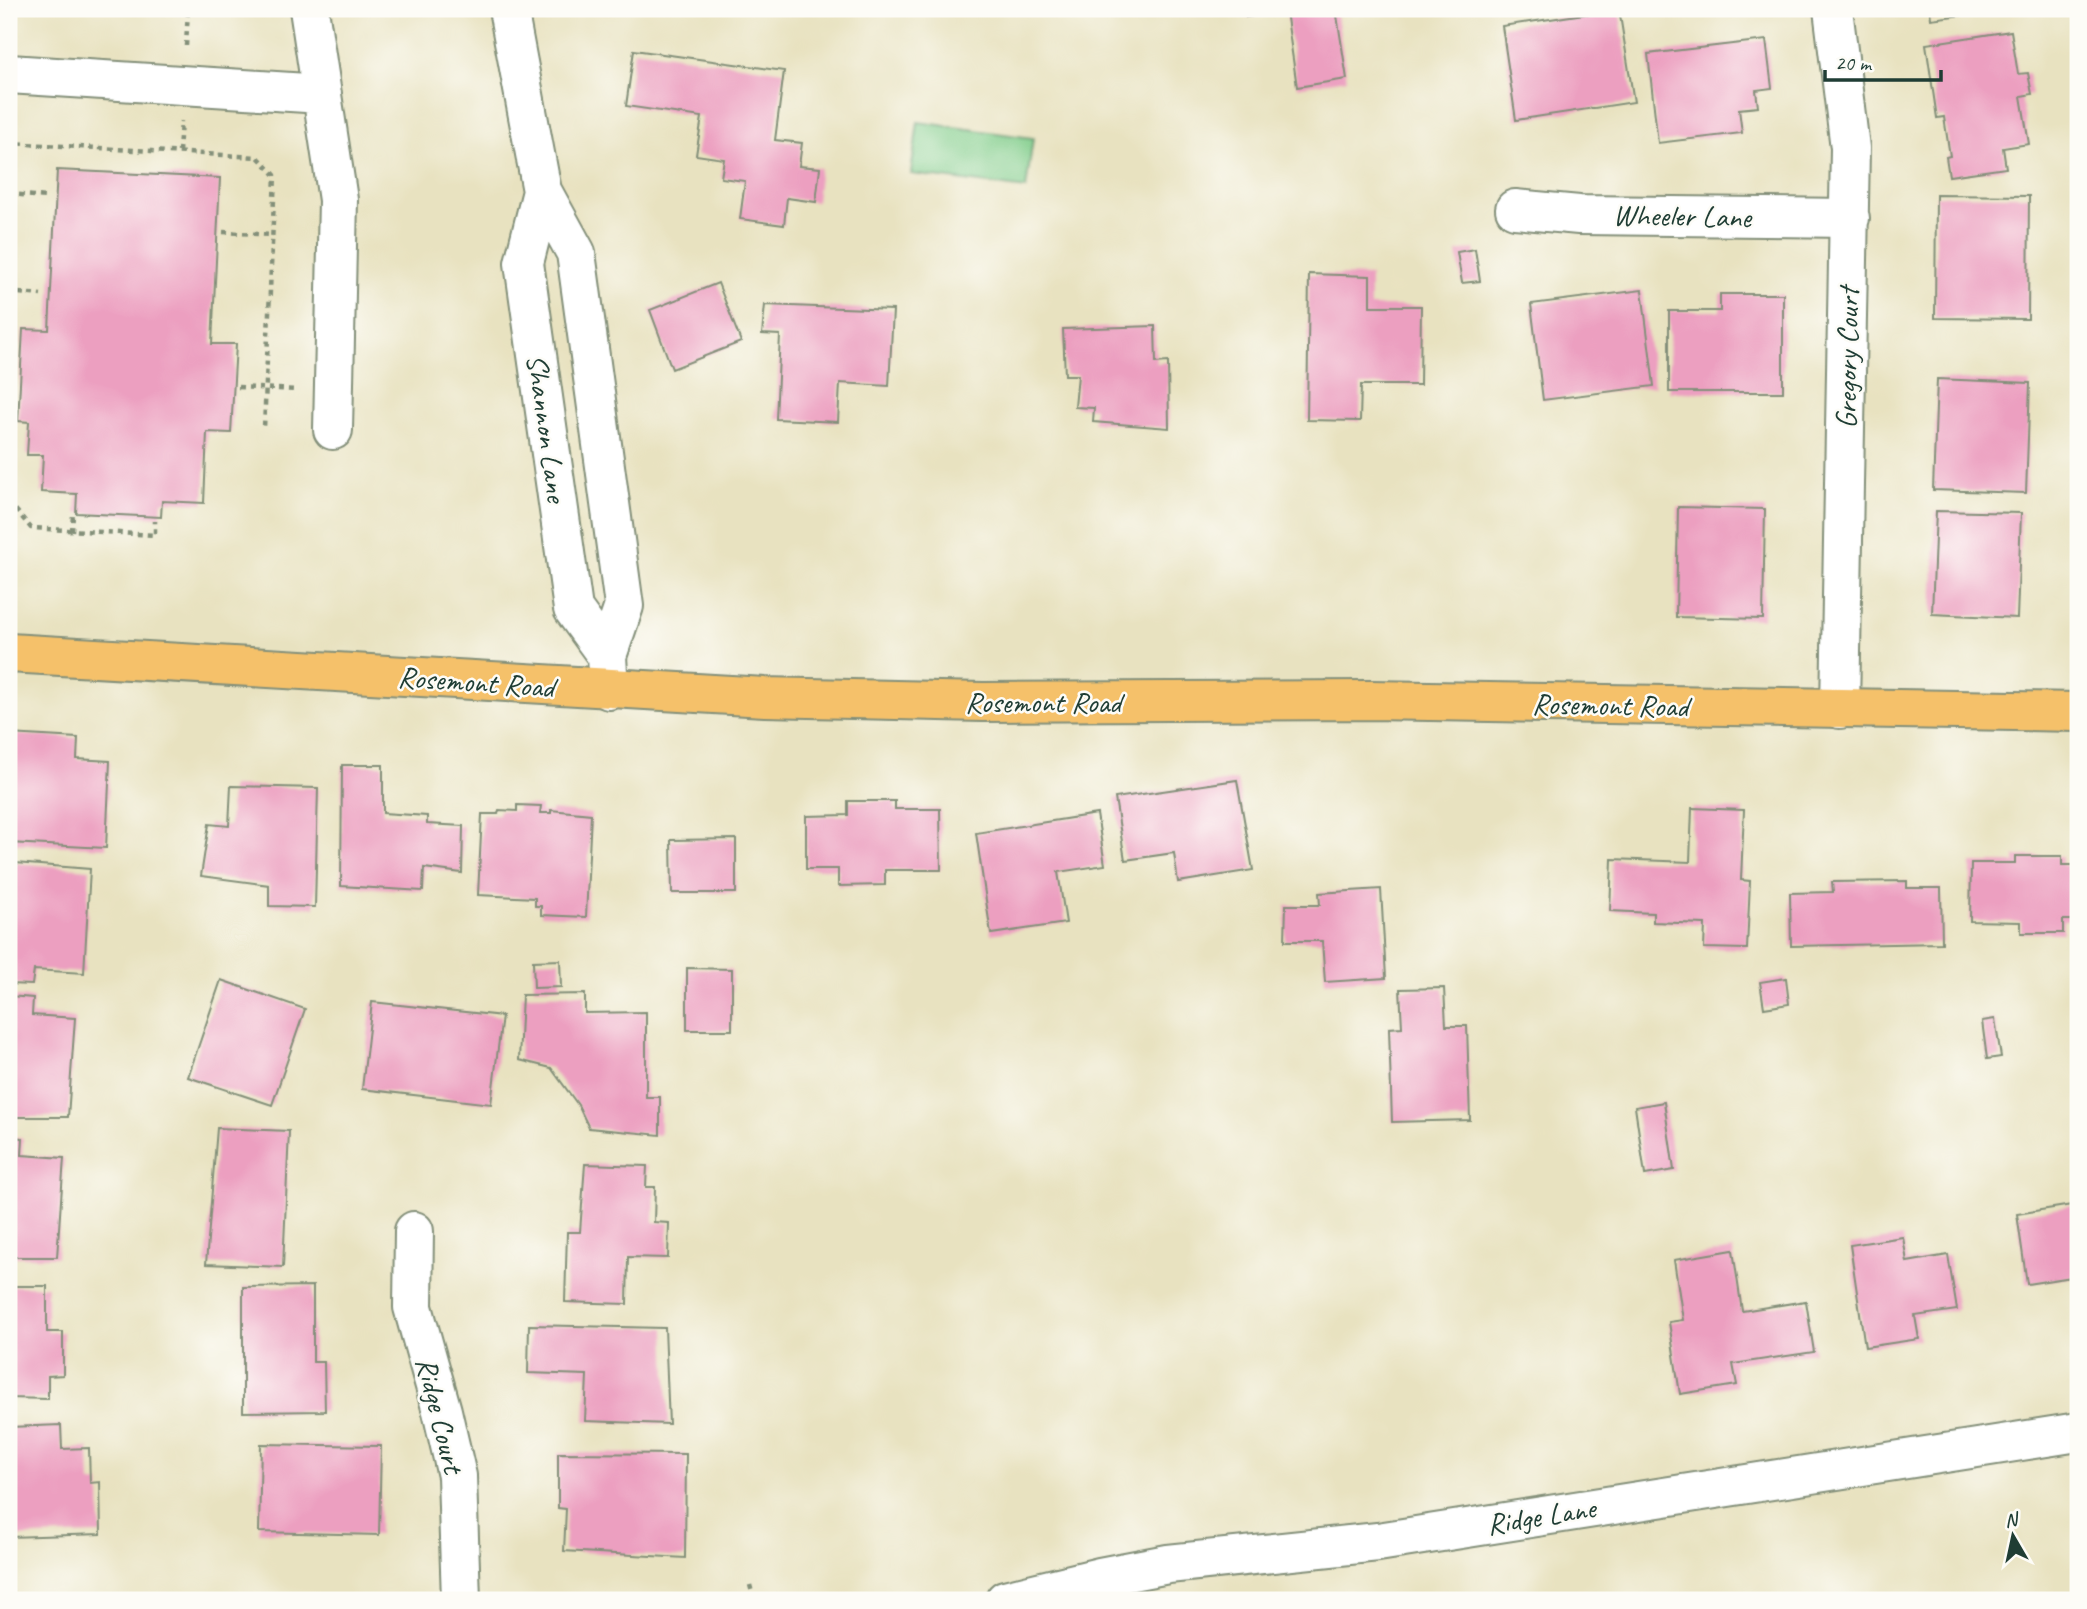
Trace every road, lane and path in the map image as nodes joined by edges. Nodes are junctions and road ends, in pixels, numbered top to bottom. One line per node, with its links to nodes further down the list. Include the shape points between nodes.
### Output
1 (309, 9): 5 (street)
2 (508, 9): 9 (street, Shannon Lane)
3 (1833, 9): 13 (street, Gregory Court, via 1850,148)
4 (9, 74): 5 (street)
5 (322, 94): 22 (street, via 338,200)
6 (181, 116): 8 (path)
7 (9, 143): 8 (path)
8 (178, 152): 15 (path, via 258,157 275,175)
9 (542, 191): 28 (street, Shannon Lane, via 576,253 624,606); 28 (street, Shannon Lane, via 524,263 573,609)
10 (9, 194): 11 (path)
11 (47, 197)
12 (1515, 209): 13 (street, Wheeler Lane, via 1579,215)
13 (1850, 218): 29 (street, Gregory Court)
14 (223, 232): 15 (path)
15 (273, 235): 19 (path)
16 (9, 292): 17 (path)
17 (41, 295)
18 (238, 387): 19 (path)
19 (266, 389): 20 (path); 21 (path)
20 (301, 391)
21 (264, 428)
22 (333, 430)
23 (9, 502): 26 (path, via 31,528)
24 (74, 514): 26 (path)
25 (156, 521): 26 (path, via 155,535)
26 (72, 531)
27 (9, 653): 28 (main road, Rosemont Road)
28 (608, 673): 29 (main road, Rosemont Road, via 765,697 948,702 1370,700)
29 (1840, 709): 30 (main road, Rosemont Road)
30 (2078, 712)
31 (414, 1231): 34 (street, Ridge Court, via 413,1307 457,1476)
32 (2078, 1432): 36 (street, Ridge Lane, via 1378,1542 1168,1564)
33 (750, 1585): 35 (path)
34 (461, 1600)
35 (754, 1600)
36 (1005, 1600)

